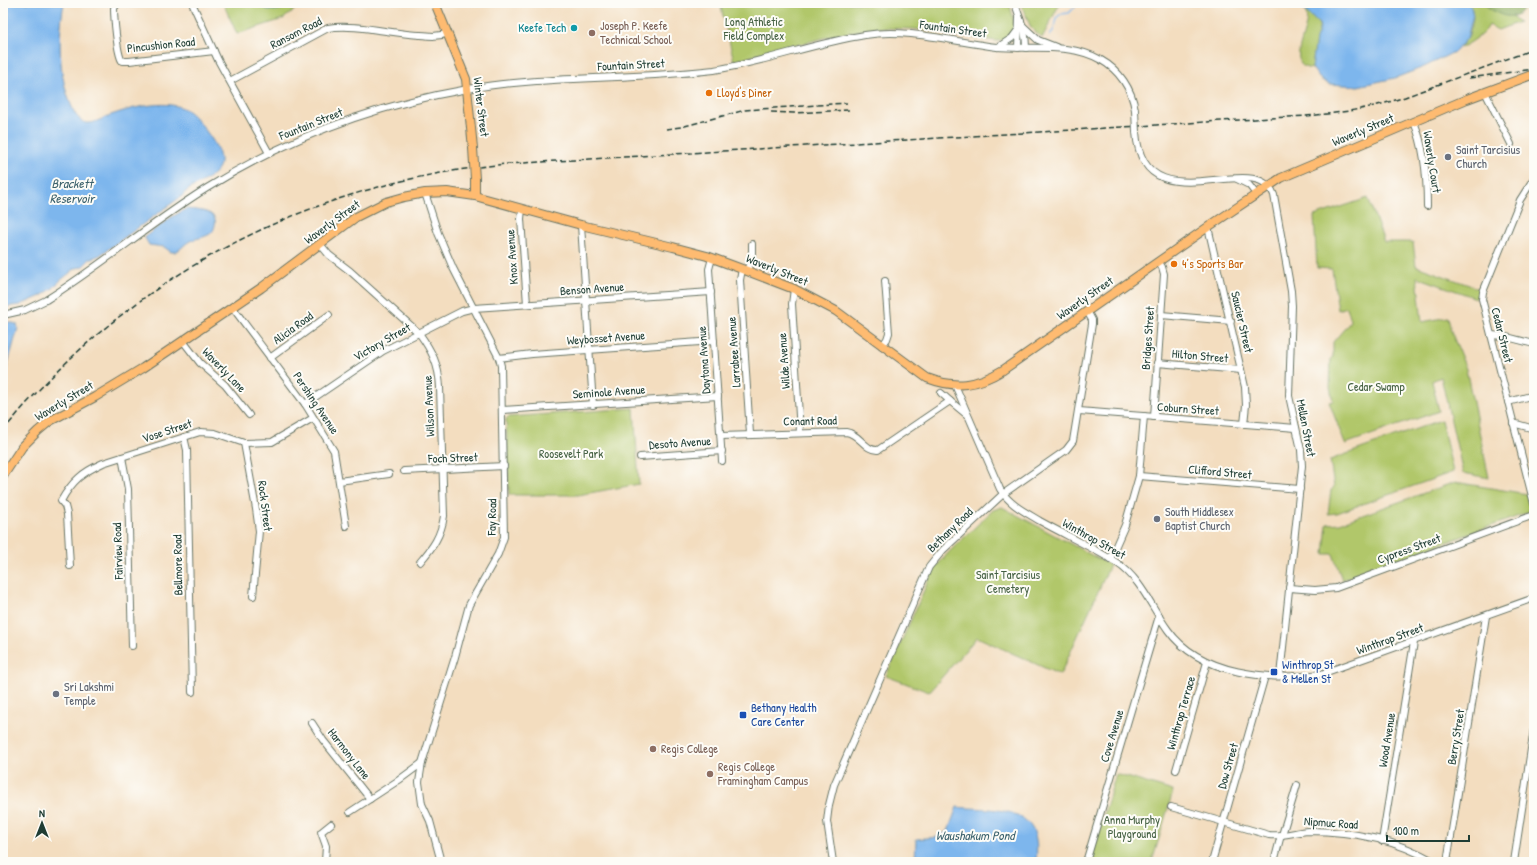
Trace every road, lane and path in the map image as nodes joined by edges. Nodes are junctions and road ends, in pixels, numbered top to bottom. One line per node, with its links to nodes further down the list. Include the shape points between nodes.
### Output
1 (118, 3): 11 (street, Pincushion Road, via 114,8 114,15 119,55 122,60)
2 (192, 3): 11 (street, Pincushion Road)
3 (436, 3): 6 (main road, Winter Street)
4 (1015, 3): 5 (street)
5 (1021, 26): 7 (street, via 1012,38); 8 (street); 9 (street); 10 (street, via 1038,40)
6 (448, 33): 13 (street, Ransom Road, via 434,36 352,27 328,28); 14 (main road, Winter Street)
7 (998, 47): 8 (street, Fountain Street); 14 (street, Fountain Street, via 908,34 874,34 714,70 528,82)
8 (1018, 48): 9 (street, Fountain Street)
9 (1026, 48): 10 (street, Fountain Street)
10 (1067, 50): 20 (street, Fountain Street, bridge, via 1101,60 1121,78 1128,88 1135,110 1137,145 1142,159 1149,167 1165,178 1189,182)
11 (214, 51): 13 (street, Pincushion Road)
12 (1534, 74): 15 (main road, Waverly Street)
13 (230, 81): 18 (street, Pincushion Road)
14 (468, 89): 18 (street, Fountain Street, via 359,116); 24 (main road, Winter Street, bridge)
15 (1485, 92): 16 (main road, Waverly Street); 17 (street)
16 (1414, 122): 21 (main road, Waverly Street, via 1286,176); 25 (street, Waverly Court, via 1423,156)
17 (1511, 144)
18 (269, 153): 42 (street, Fountain Street, via 183,203 46,300 25,310)
19 (1534, 178): 47 (street, Cedar Street, via 1520,200 1483,294)
20 (1233, 179): 21 (street, Fountain Street, via 1256,179); 23 (street, via 1245,182)
21 (1269, 186): 23 (main road, Waverly Street); 74 (street, Mellen Street, via 1275,200 1292,291 1289,396)
22 (425, 193): 24 (main road, Waverly Street, via 447,192); 29 (main road, Waverly Street, via 376,206 356,217); 40 (street, Fay Road, via 438,233)
23 (1256, 194): 28 (main road, Waverly Street)
24 (475, 196): 26 (main road, Waverly Street)
25 (1427, 206)
26 (522, 209): 27 (main road, Waverly Street); 38 (street, Knox Avenue)
27 (581, 225): 31 (main road, Waverly Street, via 673,246); 37 (street)
28 (1208, 227): 32 (main road, Waverly Street); 45 (street, Saucier Street)
29 (320, 244): 39 (main road, Waverly Street); 46 (street, Wilson Avenue, via 328,255 350,271)
30 (752, 244): 33 (street, Larrabee Avenue, via 752,256)
31 (712, 258): 33 (main road, Waverly Street); 36 (street, Daytona Avenue, via 709,269)
32 (1158, 262): 41 (main road, Waverly Street); 44 (street, Bridges Street, via 1164,274)
33 (745, 270): 35 (main road, Waverly Street); 77 (street, Larrabee Avenue, via 740,280)
34 (885, 281): 51 (street, via 889,333)
35 (794, 289): 51 (main road, Waverly Street, via 836,311); 76 (street, Wilde Avenue, via 792,304)
36 (711, 292): 37 (street, Benson Avenue); 49 (street, Daytona Avenue)
37 (586, 300): 38 (street, Benson Avenue); 52 (street)
38 (527, 304): 40 (street, Benson Avenue)
39 (233, 308): 48 (main road, Waverly Street); 53 (street, Pershing Avenue)
40 (474, 308): 46 (street, Victory Street, via 462,311); 54 (street, Fay Road)
41 (1087, 311): 57 (main road, Waverly Street, via 991,377 971,384); 66 (street, Bethany Road, via 1092,324)
42 (3, 315)
43 (328, 315): 53 (street, Alicia Road)
44 (1161, 315): 45 (street); 55 (street, Bridges Street)
45 (1230, 321): 56 (street, Saucier Street)
46 (419, 333): 63 (street, Victory Street, via 374,357); 86 (street, Wilson Avenue, via 428,345 438,368)
47 (1491, 334): 50 (street); 62 (street, Cedar Street)
48 (183, 341): 67 (street, Waverly Lane, via 200,363 238,399); 89 (main road, Waverly Street, via 119,383 45,425 22,447)
49 (714, 341): 52 (street, Weybosset Avenue); 60 (street, Daytona Avenue)
50 (1534, 344)
51 (882, 346): 57 (main road, Waverly Street, via 926,378)
52 (590, 350): 54 (street, Weybosset Avenue); 64 (street)
53 (270, 358): 63 (street, Pershing Avenue)
54 (499, 358): 65 (street, Fay Road)
55 (1157, 363): 56 (street, Hilton Street); 70 (street, Bridges Street)
56 (1241, 370): 73 (street, Saucier Street, via 1246,396)
57 (955, 385): 68 (street, Winthrop Street)
58 (941, 393): 61 (street)
59 (1534, 395): 62 (street)
60 (718, 396): 64 (street, Seminole Avenue); 78 (street, Daytona Avenue)
61 (950, 401): 68 (street); 76 (street, Conant Road, via 878,450 870,449 851,433)
62 (1508, 402): 72 (street, Cedar Street)
63 (305, 404): 71 (street, Pershing Avenue)
64 (594, 405): 65 (street, Seminole Avenue)
65 (502, 410): 85 (street, Fay Road)
66 (1079, 411): 69 (street, Coburn Street); 93 (street, Bethany Road, via 1071,446)
67 (249, 415)
68 (968, 416): 93 (street, Winthrop Street)
69 (1144, 416): 70 (street, Coburn Street); 90 (street)
70 (1154, 417): 73 (street, Coburn Street)
71 (313, 418): 80 (street, Vose Street, via 272,442); 91 (street, Pershing Avenue, via 334,451)
72 (1513, 423): 75 (street); 94 (street, Cedar Street)
73 (1244, 424): 74 (street, Coburn Street)
74 (1296, 428): 92 (street, Mellen Street, via 1302,458)
75 (1534, 429)
76 (800, 432): 77 (street, Conant Road)
77 (750, 434): 78 (street, Conant Road)
78 (721, 436): 81 (street, Daytona Avenue)
79 (184, 437): 80 (street, Vose Street, via 205,432); 83 (street, Vose Street); 110 (street, Bellmore Road, via 187,450)
80 (244, 443): 101 (street, Rock Street, via 259,532)
81 (722, 451): 82 (street, Desoto Avenue); 84 (street, Daytona Avenue)
82 (640, 456)
83 (122, 457): 99 (street, Vose Street, via 88,470 69,486 60,501 65,506 67,514); 106 (street, Fairview Road, via 128,489)
84 (722, 460)
85 (504, 466): 86 (street, Foch Street); 113 (street, Fay Road, via 504,536 498,554 469,605)
86 (443, 469): 87 (street, Foch Street); 98 (street, Wilson Avenue, via 442,527 436,542)
87 (404, 471)
88 (389, 474): 91 (street)
89 (3, 476)
90 (1139, 476): 92 (street, Clifford Street); 97 (street, via 1125,525)
91 (339, 481): 96 (street, Pershing Avenue)
92 (1300, 489): 100 (street, Mellen Street)
93 (1003, 494): 97 (street, Winthrop Street, via 1014,505); 125 (street, Bethany Road, via 943,550 925,574 834,785 827,821)
94 (1534, 504)
95 (1534, 515): 100 (street, Cypress Street, via 1336,588)
96 (346, 526)
97 (1110, 559): 103 (street, Winthrop Street, via 1134,577)
98 (420, 562)
99 (70, 566)
100 (1289, 588): 109 (street, Mellen Street)
101 (253, 596)
102 (1534, 598): 104 (street, Winthrop Street)
103 (1159, 616): 107 (street, Winthrop Street, via 1177,641 1189,652); 126 (street, Cove Avenue)
104 (1486, 616): 105 (street, Winthrop Street); 130 (street, Berry Street)
105 (1414, 642): 109 (street, Winthrop Street, via 1330,672 1307,676); 122 (street, Wood Avenue)
106 (132, 646)
107 (1207, 662): 108 (street, Winthrop Street); 114 (street, Winthrop Terrace)
108 (1265, 676): 109 (street, Winthrop Street); 119 (street, Dow Street)
109 (1280, 676)
110 (192, 692)
111 (312, 723): 116 (street, Harmony Lane)
112 (1534, 729): 131 (street)
113 (422, 762): 116 (street); 124 (street, Fay Road, via 418,782 420,797)
114 (1176, 770)
115 (1297, 785): 121 (street)
116 (370, 799): 118 (street)
117 (1171, 807): 119 (street, Nipmuc Road)
118 (350, 812)
119 (1223, 823): 121 (street, Nipmuc Road, via 1269,836); 127 (street, Dow Street)
120 (331, 824): 123 (street, via 321,832 326,846)
121 (1282, 835): 122 (street, Nipmuc Road, via 1303,831 1335,832); 128 (street)
122 (1382, 841): 129 (street, Nipmuc Road)
123 (325, 862)
124 (442, 862)
125 (833, 862)
126 (1086, 862)
127 (1212, 862)
128 (1274, 862)
129 (1435, 862)
130 (1447, 862)
131 (1514, 862)

